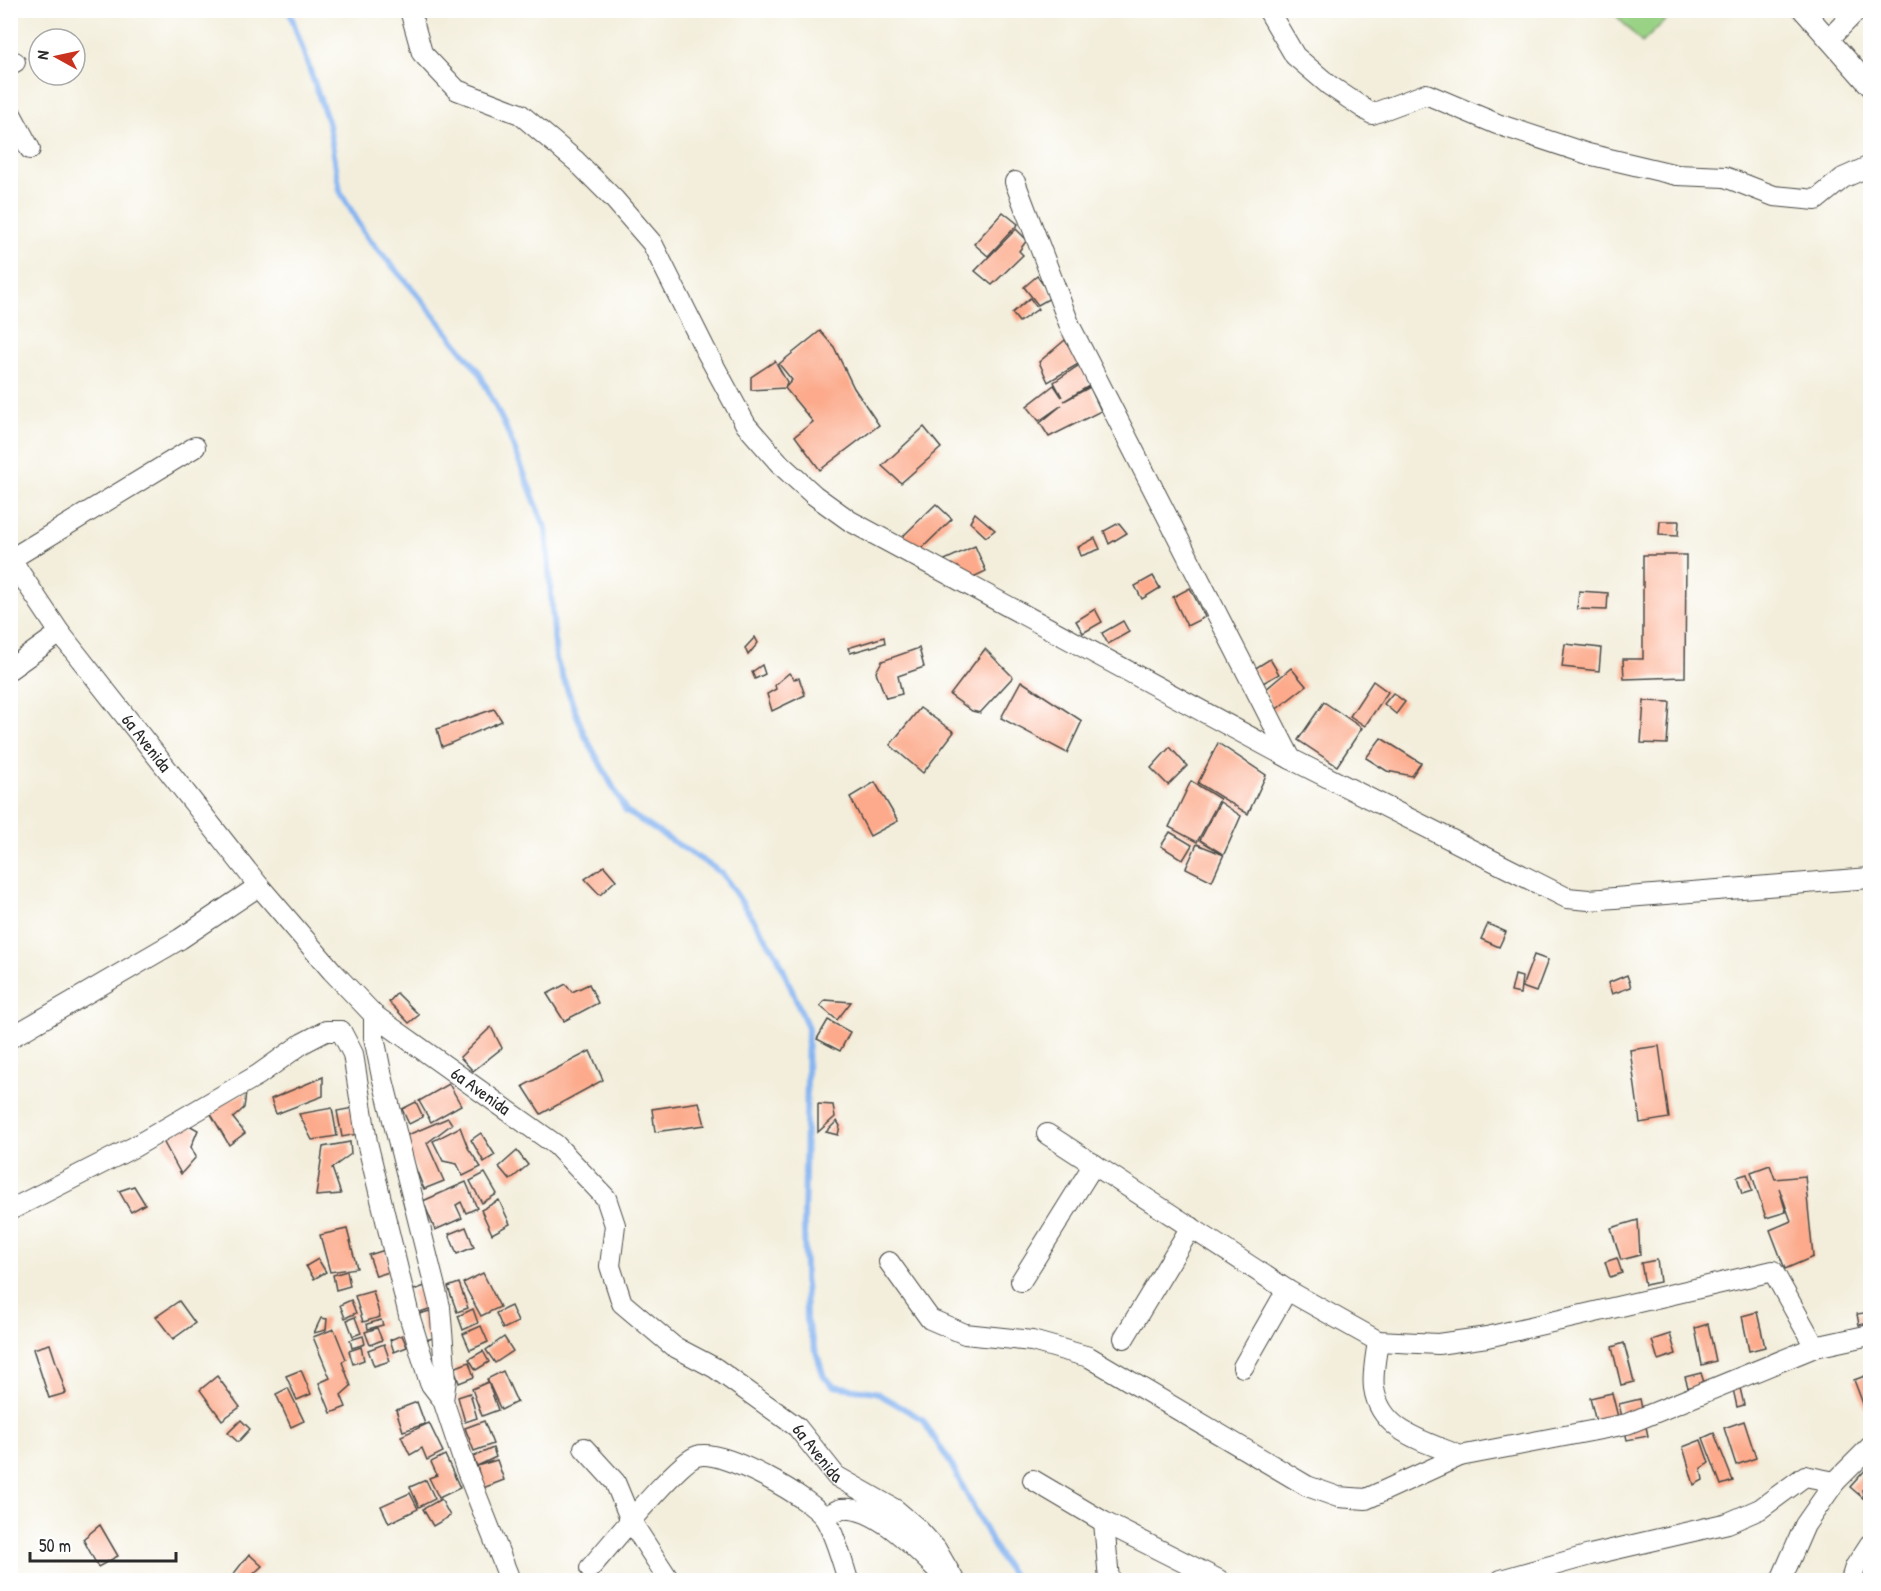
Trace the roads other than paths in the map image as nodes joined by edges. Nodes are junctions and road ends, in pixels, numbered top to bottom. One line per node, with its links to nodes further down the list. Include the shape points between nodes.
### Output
1 (410, 10): 15 (street, via 422,53 457,90 520,114 576,161 652,243 747,425 781,465 814,495 850,521)
2 (1268, 10): 9 (street, via 1296,56 1329,85 1372,114 1426,94 1497,124 1588,154 1677,175 1725,177 1774,196 1816,200 1843,178)
3 (1803, 10): 5 (street)
4 (1857, 10): 5 (street)
5 (1829, 39): 6 (street)
6 (1870, 87)
7 (10, 112): 8 (street)
8 (30, 149)
9 (1870, 166)
10 (1015, 182): 15 (street, via 1070,326)
11 (195, 447): 12 (street)
12 (11, 559): 13 (street, 6a Avenida)
13 (60, 633): 14 (street); 17 (street, 6a Avenida)
14 (10, 669)
15 (1291, 759): 16 (street, via 1567,898 1589,900)
16 (1870, 878)
17 (259, 886): 18 (street, 6a Avenida); 20 (street, via 180,939)
18 (374, 1015): 19 (street); 49 (street, 6a Avenida, via 556,1145 606,1198 615,1225 610,1266 622,1303 673,1346 715,1368 797,1426 837,1476 896,1510 917,1528 936,1549)
19 (374, 1037): 21 (street); 34 (street, via 440,1307)
20 (10, 1038)
21 (353, 1054): 24 (street, via 341,1031 326,1031 134,1147); 34 (street, via 367,1142 409,1315 430,1383)
22 (1047, 1134): 23 (street)
23 (1094, 1164): 25 (street); 27 (street)
24 (10, 1210)
25 (1191, 1227): 28 (street); 30 (street)
26 (889, 1262): 37 (street, via 930,1319 965,1335 1032,1341 1089,1357 1307,1486 1338,1497 1366,1499)
27 (1020, 1281)
28 (1287, 1290): 31 (street); 33 (street)
29 (1870, 1335): 32 (street)
30 (1124, 1338)
31 (1378, 1341): 32 (street, via 1438,1344 1487,1336 1773,1272); 37 (street, via 1373,1387 1380,1412 1393,1427)
32 (1815, 1347): 37 (street, via 1627,1424)
33 (1243, 1367)
34 (443, 1400): 45 (street)
35 (1870, 1447): 39 (street)
36 (584, 1448): 42 (street, via 615,1482)
37 (1460, 1456)
38 (1033, 1480): 41 (street)
39 (1835, 1482): 52 (street, via 1805,1476 1760,1509 1728,1523 1590,1555); 53 (street, via 1805,1525)
40 (825, 1518): 42 (street, via 772,1478 720,1458 698,1455 678,1468); 47 (street); 48 (street, via 841,1509 881,1520)
41 (1104, 1522): 50 (street); 51 (street)
42 (632, 1523): 44 (street); 46 (street)
43 (1870, 1544): 54 (street)
44 (590, 1568)
45 (510, 1581)
46 (669, 1581)
47 (848, 1581)
48 (949, 1581)
49 (954, 1581)
50 (1109, 1581)
51 (1219, 1581)
52 (1501, 1581)
53 (1781, 1581)
54 (1851, 1581)

